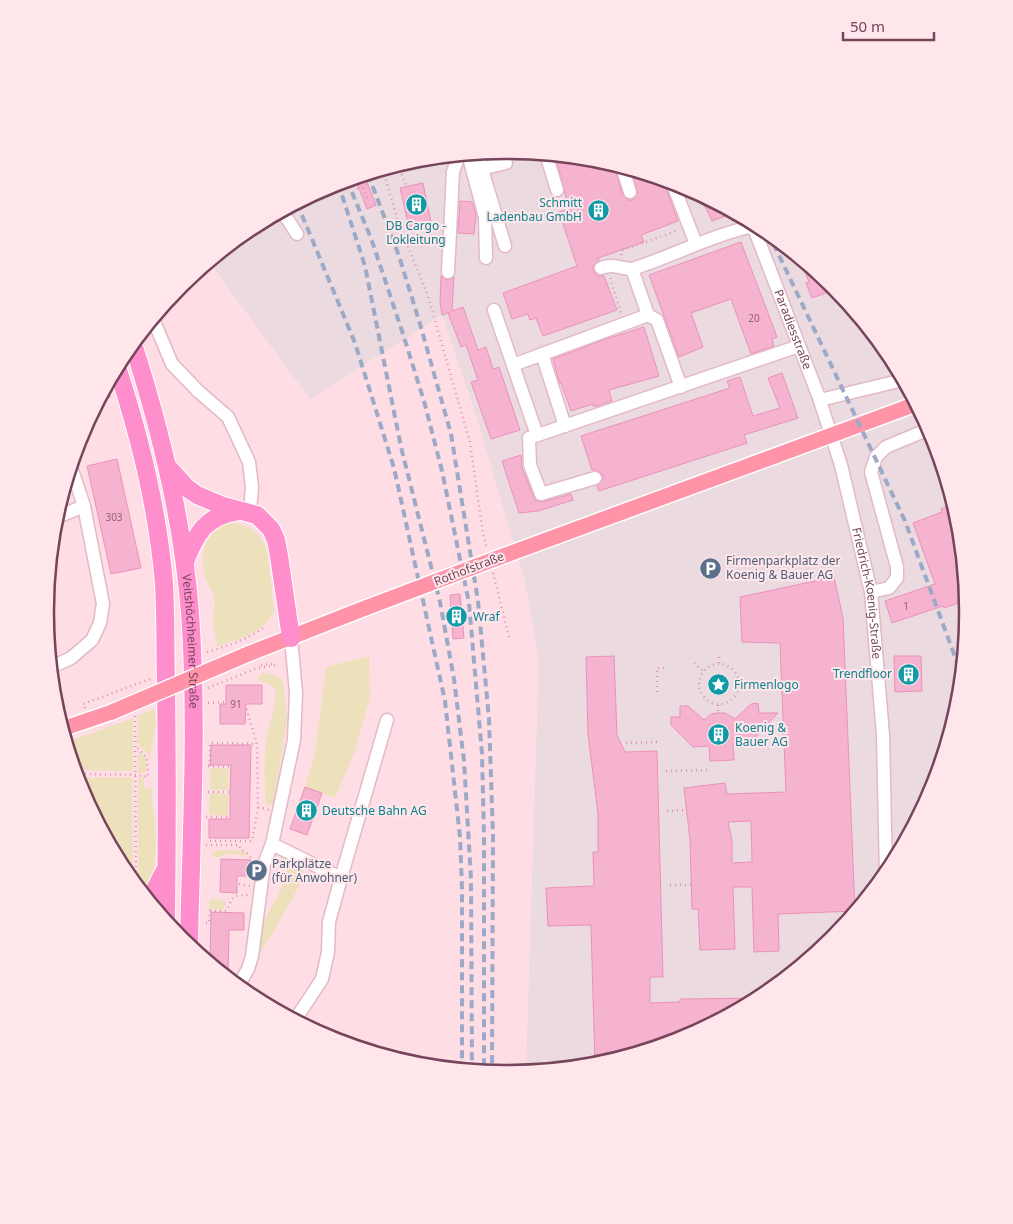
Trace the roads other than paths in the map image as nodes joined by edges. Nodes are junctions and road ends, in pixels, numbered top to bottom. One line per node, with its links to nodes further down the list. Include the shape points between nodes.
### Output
1 (478, 160): 6 (street)
2 (470, 161): 17 (street, via 485,217)
3 (548, 161): 8 (street)
4 (457, 162): 20 (street, via 453,172)
5 (506, 163): 6 (street)
6 (480, 169): 16 (street)
7 (625, 175): 9 (street)
8 (557, 190)
9 (630, 192)
10 (676, 192): 15 (street)
11 (285, 217): 13 (street)
12 (744, 227): 15 (street)
13 (297, 234)
14 (757, 236): 24 (street, Paradiesstraße)
15 (696, 244): 19 (street)
16 (505, 246)
17 (486, 258)
18 (602, 268): 19 (street, via 611,264)
19 (632, 269): 22 (street)
20 (448, 272)
21 (494, 310): 27 (street)
22 (648, 315): 26 (street); 30 (street, via 657,320)
23 (156, 325): 41 (street, via 172,364 228,416 249,462 252,487)
24 (799, 346): 30 (street); 31 (street, Paradiesstraße)
25 (135, 353): 37 (highway, Veitshöchheimer Straße, via 151,400)
26 (542, 354): 27 (street); 33 (street)
27 (513, 365): 35 (street)
28 (120, 376): 51 (highway, Veitshöchheimer Straße, via 146,474 164,585)
29 (896, 382): 31 (street)
30 (681, 387): 33 (street)
31 (820, 400): 36 (street, Paradiesstraße)
32 (910, 406): 36 (main road, Rothofstraße)
33 (565, 426): 35 (street)
34 (922, 432): 44 (street, via 886,447 876,457 870,472 898,578 889,588)
35 (537, 436): 39 (street, via 529,438 530,465 541,494)
36 (831, 436): 44 (street, Friedrich-Koenig-Straße); 45 (main road, Rothofstraße, bridge, via 491,560)
37 (167, 466): 41 (highway, via 197,495); 43 (highway, Veitshöchheimer Straße, via 180,526)
38 (74, 477): 40 (street)
39 (595, 478)
40 (84, 506): 42 (street); 46 (street, via 103,604 100,623 92,640 72,658)
41 (246, 511): 43 (highway, via 218,516 202,529); 45 (highway, via 265,522 276,540)
42 (64, 514)
43 (184, 565): 55 (highway, Veitshöchheimer Straße, via 193,686)
44 (871, 592): 50 (street, Friedrich-Koenig-Straße, via 883,735)
45 (291, 638): 48 (main road, Rothofstraße, bridge, via 248,660); 49 (street, via 296,693 294,740)
46 (57, 664)
47 (387, 720): 52 (street)
48 (68, 727)
49 (272, 844): 52 (street); 56 (street, via 264,864 252,956)
50 (886, 860)
51 (167, 868): 53 (highway); 54 (highway, Veitshöchheimer Straße)
52 (341, 878): 57 (street, via 329,922 328,952 322,979)
53 (152, 894)
54 (166, 911)
55 (188, 934)
56 (242, 979)
57 (299, 1014)

